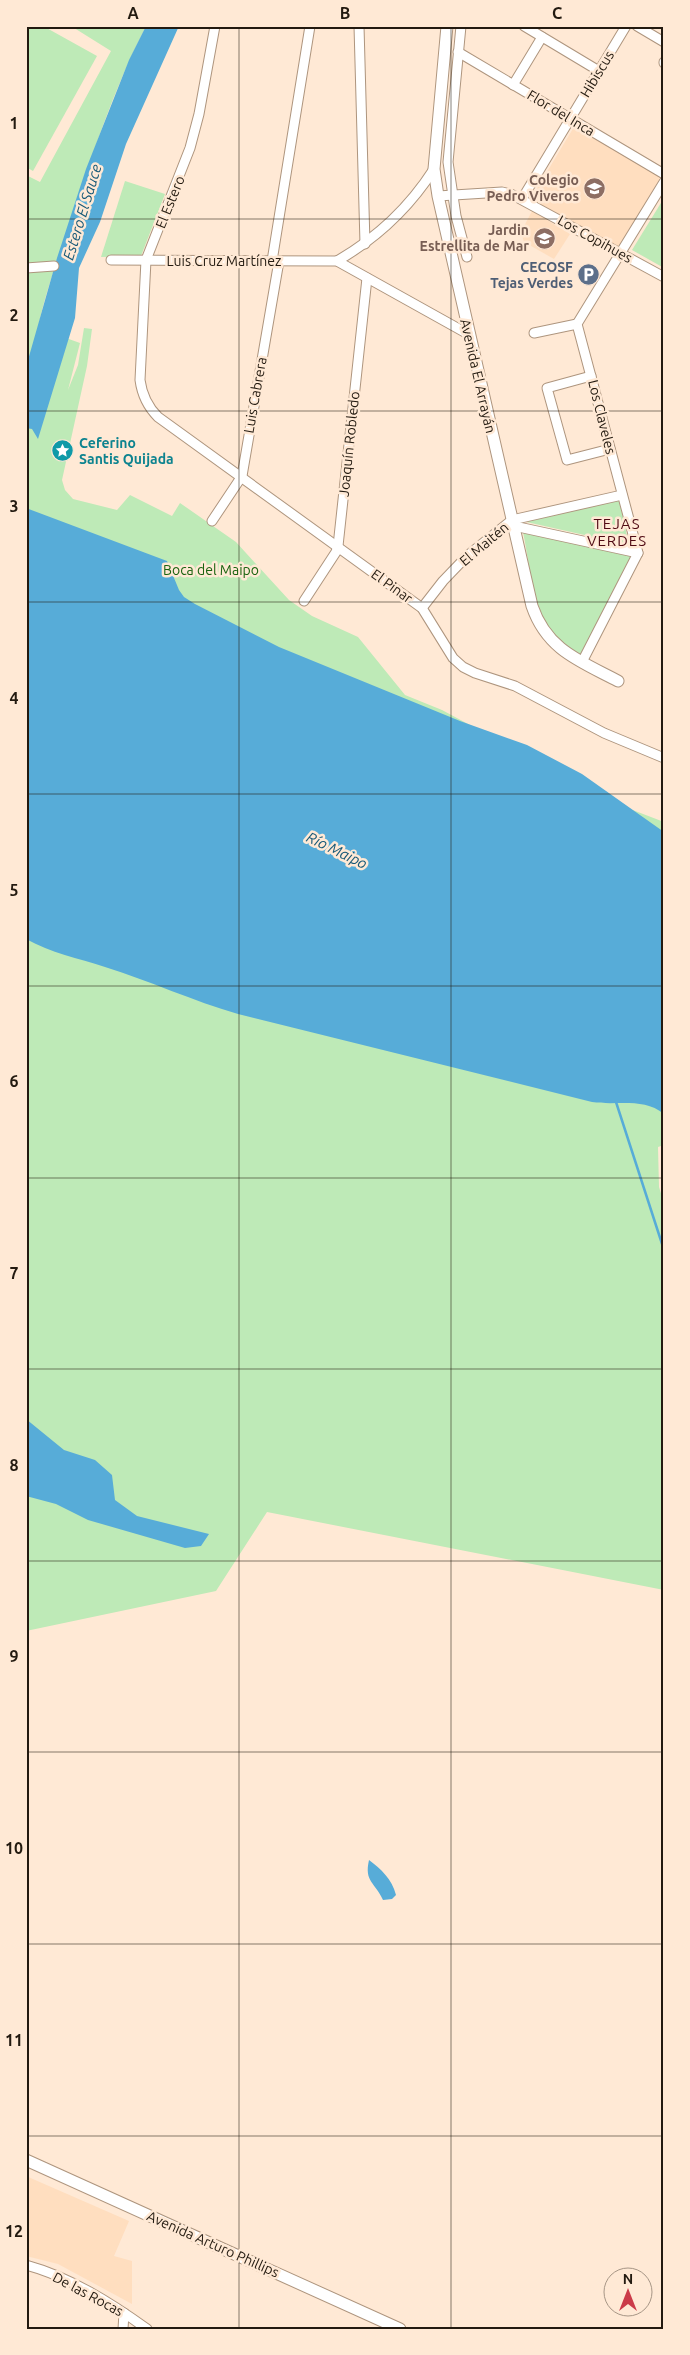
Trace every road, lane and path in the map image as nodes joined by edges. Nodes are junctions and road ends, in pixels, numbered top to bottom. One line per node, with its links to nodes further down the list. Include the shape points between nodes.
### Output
1 (215, 26): 25 (street, El Estero, via 190,148)
2 (310, 26): 26 (street, Luis Cabrera)
3 (359, 26): 21 (street)
4 (447, 26): 15 (street, Avenida El Arrayán)
5 (461, 26): 11 (street)
6 (524, 26): 9 (street)
7 (626, 26): 12 (street, Hibiscus)
8 (637, 26): 10 (street)
9 (542, 37): 12 (street); 13 (street)
10 (664, 42)
11 (458, 52): 13 (street, Flor del Inca); 18 (street, via 448,162)
12 (599, 71): 14 (street, Hibiscus)
13 (513, 84): 14 (street, Flor del Inca)
14 (570, 118): 16 (street, Flor del Inca); 20 (street, Hibiscus)
15 (434, 169): 19 (street, Avenida El Arrayán); 21 (street, via 400,213)
16 (664, 174)
17 (664, 182): 22 (street)
18 (452, 195): 19 (street, Los Copihues); 20 (street, Los Copihues, via 502,192); 23 (street)
19 (438, 196): 34 (street, Avenida El Arrayán)
20 (522, 199): 22 (street, Los Copihues)
21 (365, 244): 27 (street)
22 (620, 253): 30 (street, Los Copihues); 32 (street)
23 (467, 257)
24 (111, 260): 25 (street, Luis Cruz Martínez)
25 (146, 260): 26 (street, Luis Cruz Martínez); 36 (street, El Estero)
26 (275, 261): 27 (street, Luis Cruz Martínez); 38 (street, Luis Cabrera)
27 (337, 261): 31 (street)
28 (54, 266): 29 (street)
29 (26, 268)
30 (664, 277)
31 (367, 278): 34 (street); 42 (street, Joaquín Robledo)
32 (577, 324): 33 (street); 35 (street, Los Claveles)
33 (534, 333)
34 (468, 334): 41 (street, Avenida El Arrayán)
35 (591, 376): 37 (street, Los Claveles); 37 (street, via 547,388 567,460)
36 (140, 380): 38 (street, El Pinar, via 145,398 158,417)
37 (610, 450): 39 (street, Los Claveles)
38 (242, 476): 40 (street, Luis Cabrera); 42 (street, El Pinar)
39 (622, 495): 41 (street, El Maitén); 43 (street, Los Claveles)
40 (212, 521)
41 (513, 523): 43 (street); 45 (street, El Maitén, via 467,556); 46 (street, Avenida El Arrayán, via 532,606 540,626 561,650)
42 (338, 546): 44 (street, Joaquín Robledo); 45 (street, El Pinar)
43 (638, 552): 46 (street)
44 (304, 601)
45 (422, 608): 48 (street, El Pinar, via 453,658 463,667 515,686 604,733)
46 (582, 662): 47 (street, Avenida El Arrayán)
47 (618, 681)
48 (664, 758)
49 (26, 2160): 54 (street, Avenida Arturo Phillips)
50 (26, 2265): 51 (street, De las Rocas, via 59,2276)
51 (124, 2313): 52 (street); 53 (street, De las Rocas)
52 (123, 2329)
53 (147, 2329)
54 (400, 2329)

